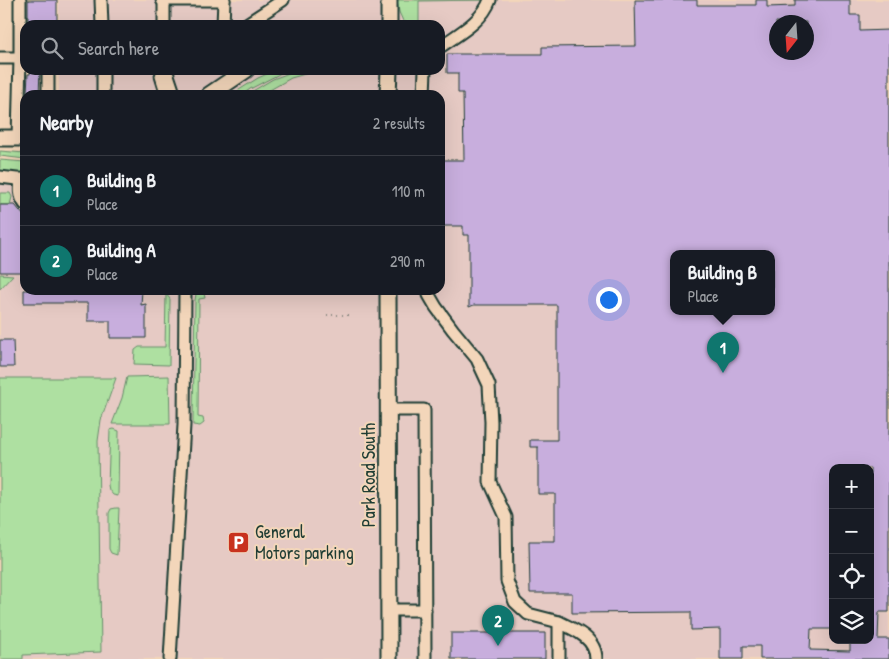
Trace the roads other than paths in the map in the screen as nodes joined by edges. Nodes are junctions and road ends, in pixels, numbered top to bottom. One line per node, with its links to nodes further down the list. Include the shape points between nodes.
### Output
1 (20, 0): 9 (lane)
2 (101, 0): 10 (lane)
3 (163, 0): 4 (lane); 11 (lane)
4 (224, 0): 12 (lane)
5 (283, 0): 8 (lane)
6 (389, 0): 14 (main road)
7 (490, 0): 15 (lane, via 473,24)
8 (267, 6): 13 (lane)
9 (21, 20)
10 (102, 20)
11 (164, 20)
12 (224, 20)
13 (251, 20)
14 (389, 20)
15 (445, 44)
16 (0, 58): 17 (lane)
17 (20, 59)
18 (23, 75): 25 (lane)
19 (48, 75): 26 (lane)
20 (103, 75): 27 (lane)
21 (162, 75): 28 (lane)
22 (239, 75): 29 (main road)
23 (388, 75): 30 (main road)
24 (425, 75): 31 (lane)
25 (23, 90)
26 (48, 90)
27 (103, 90)
28 (165, 90)
29 (216, 90)
30 (388, 90)
31 (424, 90)
32 (0, 138): 33 (main road)
33 (20, 138)
34 (0, 177): 35 (lane)
35 (20, 180)
36 (185, 295): 43 (lane, via 184,425)
37 (388, 295): 39 (main road, Park Road South)
38 (430, 295): 42 (lane, via 452,330 477,359 489,385 490,482 506,517 507,581 514,602 528,614)
39 (388, 410): 40 (main road, Park Road South); 41 (lane, via 424,410)
40 (388, 610): 41 (lane); 44 (main road, Park Road South)
41 (425, 610): 45 (lane)
42 (560, 622): 46 (lane); 47 (lane, via 579,631 589,641 596,651)
43 (170, 659)
44 (389, 659)
45 (425, 659)
46 (559, 659)
47 (596, 659)

